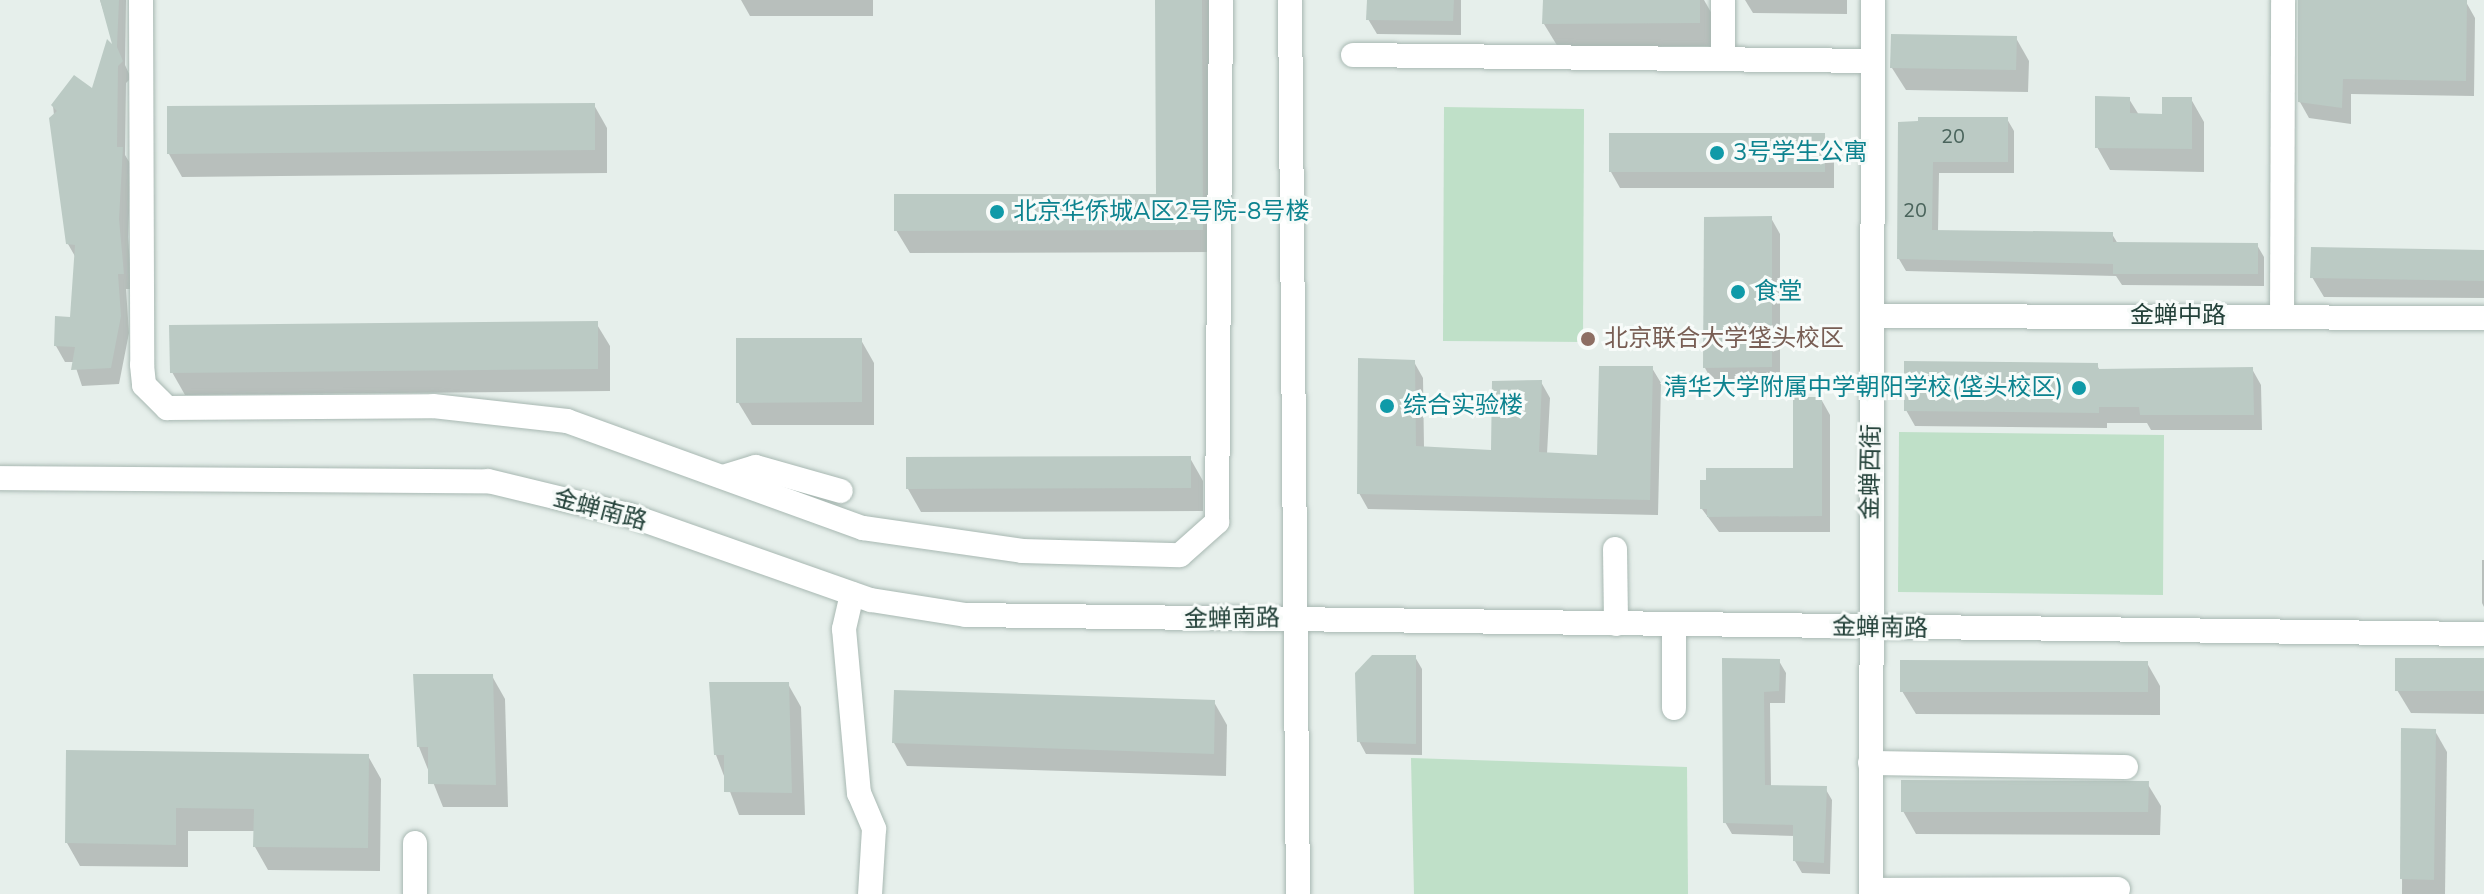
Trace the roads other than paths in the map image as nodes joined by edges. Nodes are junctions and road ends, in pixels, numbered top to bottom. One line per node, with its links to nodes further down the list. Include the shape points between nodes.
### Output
1 (141, 0): 13 (street, via 142,365 144,385 153,400 167,408 433,406 567,421)
2 (1221, 0): 13 (street, via 1217,522 1180,555 1022,551 863,528)
3 (1290, 0): 18 (street)
4 (1723, 0): 8 (street)
5 (1873, 0): 9 (street, 金蝉西街)
6 (2283, 0): 11 (street)
7 (1353, 55): 8 (street)
8 (1723, 57): 9 (street)
9 (1873, 61): 10 (street, 金蝉西街)
10 (1873, 316): 11 (street, 金蝉中路); 21 (street, 金蝉西街)
11 (2282, 316): 12 (street, 金蝉中路)
12 (2484, 318)
13 (723, 477): 15 (street, via 756,467)
14 (0, 478): 17 (street, 金蝉南路, via 488,481 629,515)
15 (841, 491)
16 (1615, 549): 19 (street)
17 (852, 594): 18 (street, 金蝉南路, via 966,615 1248,622); 30 (street, via 844,629 859,793 874,829)
18 (1296, 617): 19 (street, 金蝉南路); 31 (street)
19 (1616, 624): 20 (street, 金蝉南路)
20 (1674, 625): 21 (street, 金蝉南路); 23 (street)
21 (1870, 628): 22 (street, 金蝉南路); 24 (street, 金蝉西街)
22 (2484, 634)
23 (1674, 708)
24 (1870, 763): 25 (street); 28 (street, 金蝉西街)
25 (2126, 767)
26 (415, 843): 29 (street)
27 (2118, 889): 28 (street)
28 (1871, 892)
29 (415, 894)
30 (870, 894)
31 (1298, 894)

